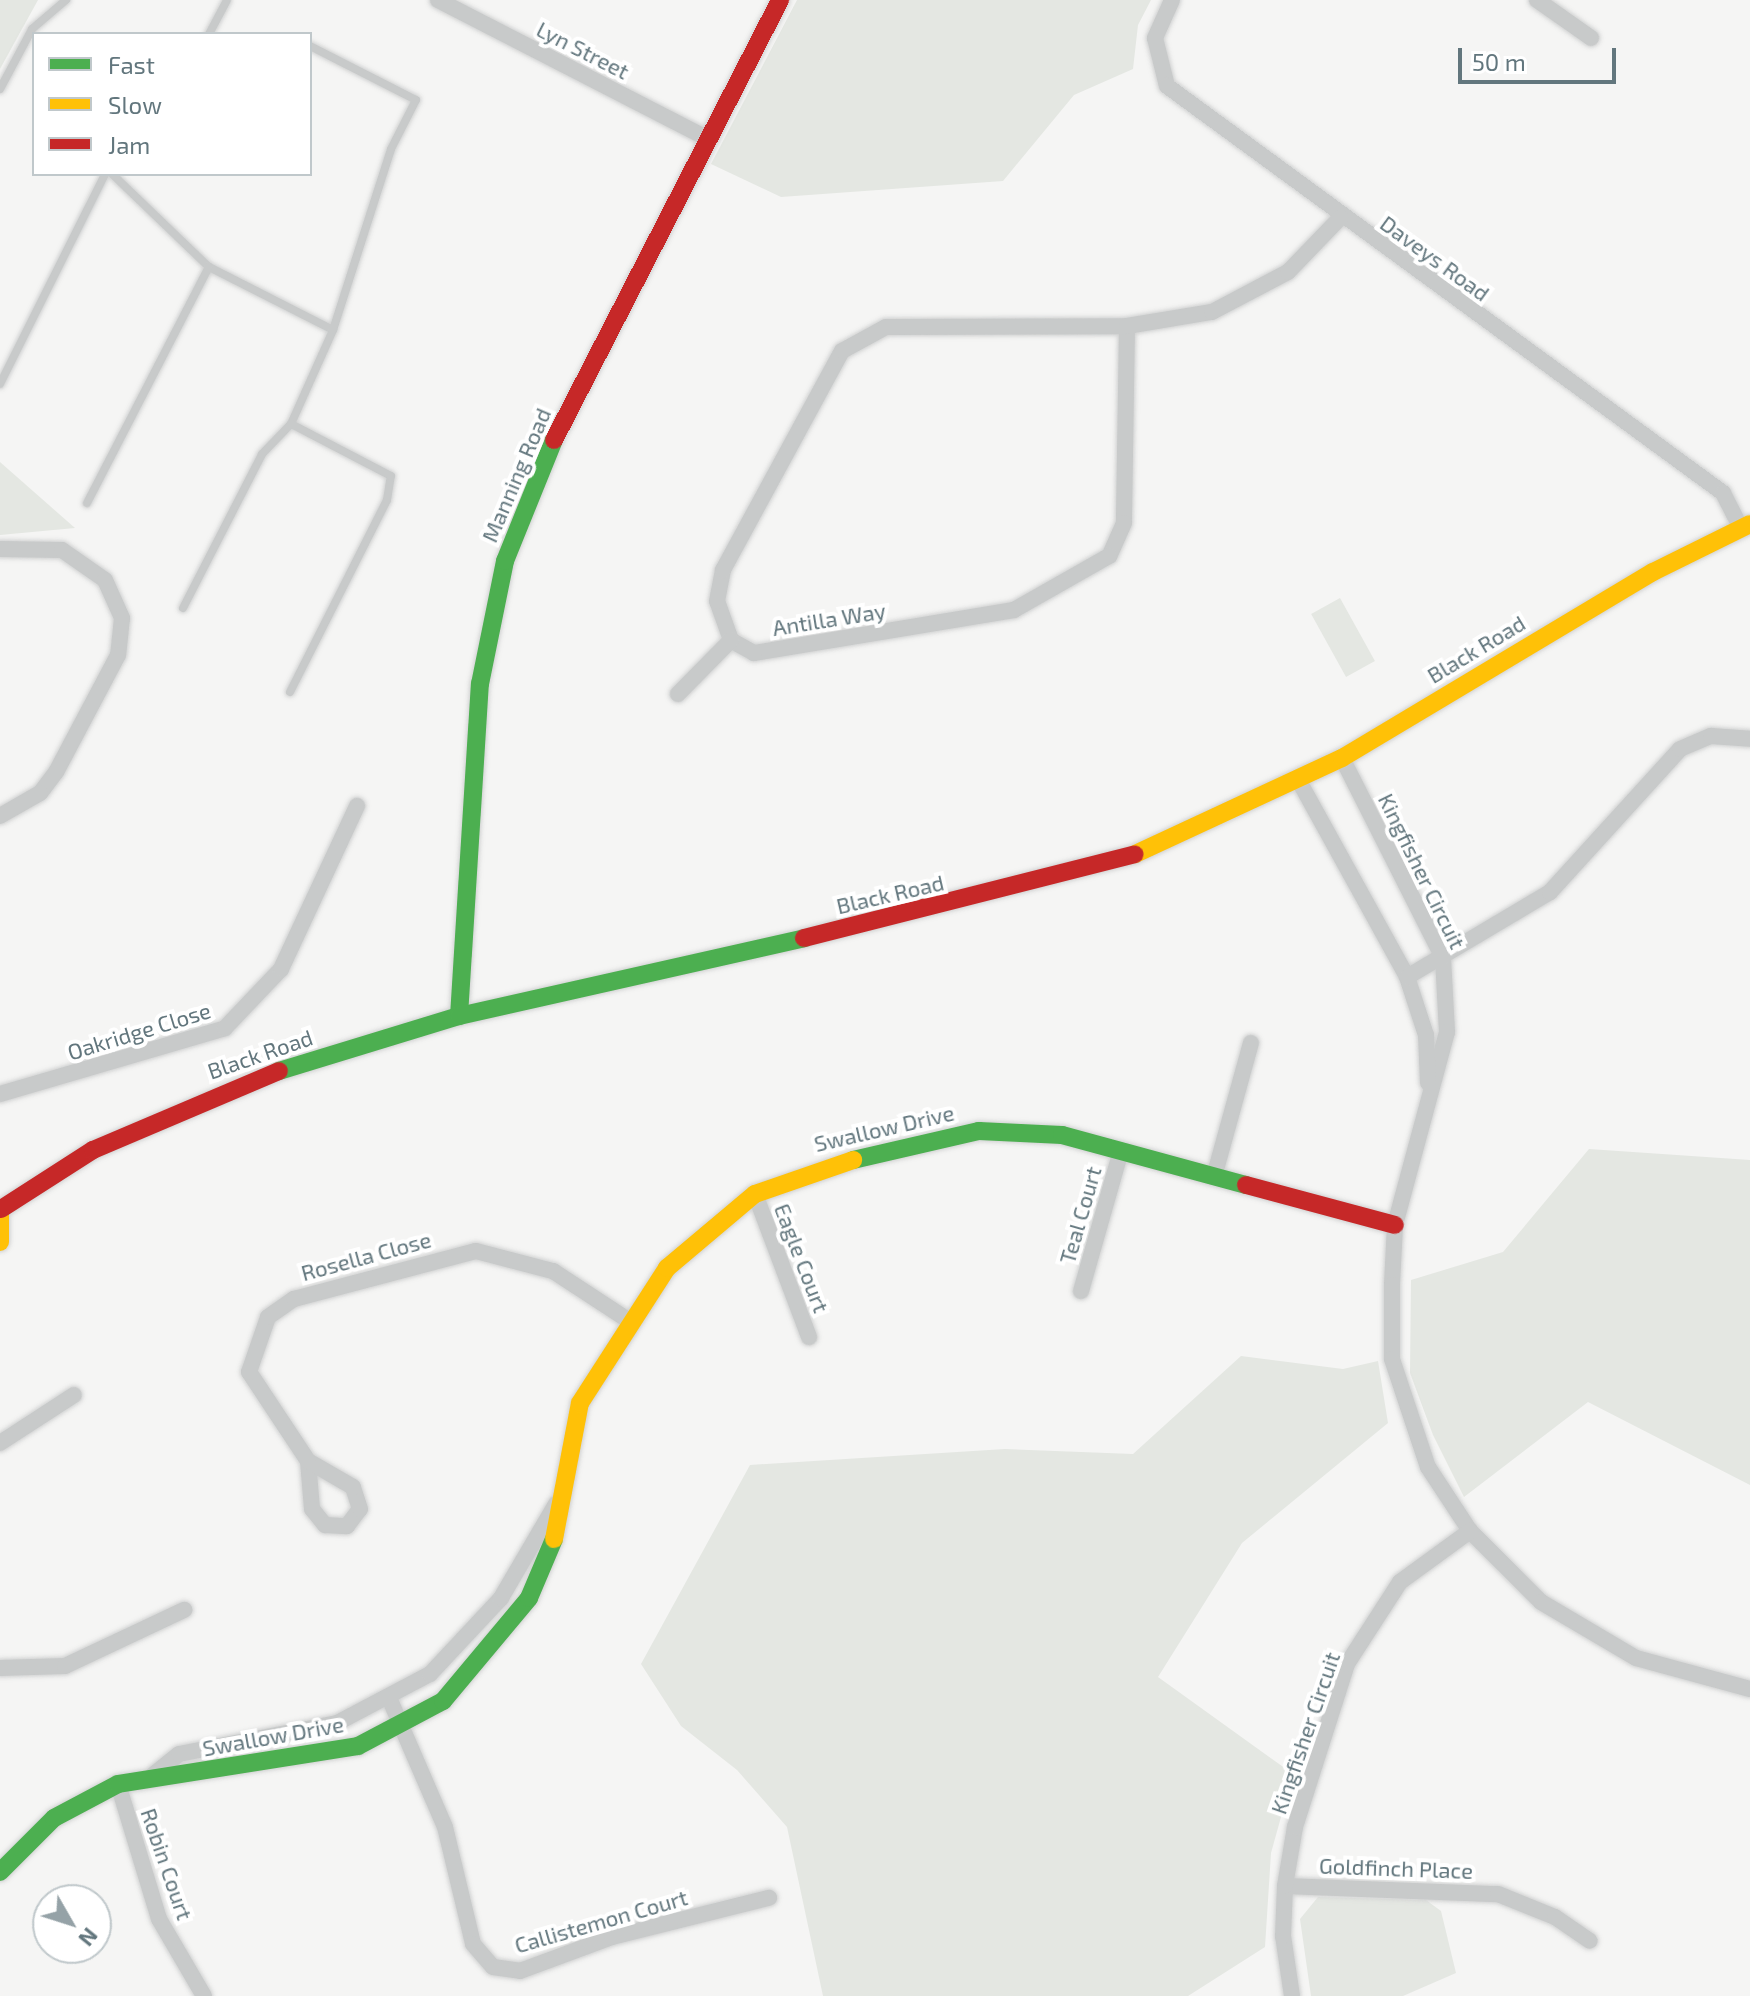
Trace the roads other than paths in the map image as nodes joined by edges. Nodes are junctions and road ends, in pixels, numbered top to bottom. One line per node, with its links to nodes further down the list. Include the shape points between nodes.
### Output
1 (66, 0): 10 (lane, via 32,29)
2 (227, 0): 7 (lane)
3 (438, 0): 11 (street, Lyn Street)
4 (780, 0): 11 (street, Manning Road)
5 (1172, 0): 14 (street, Daveys Road, via 1155,38 1167,86)
6 (1537, 0): 8 (street)
7 (210, 32)
8 (1591, 38)
9 (312, 47): 17 (lane, via 416,100 391,149)
10 (0, 89)
11 (708, 139): 34 (street, Manning Road, via 544,459 505,561 480,684)
12 (104, 176): 18 (lane)
13 (114, 176): 15 (lane)
14 (1341, 217): 16 (street, via 1288,272 1212,312); 21 (street, Daveys Road, via 1723,493)
15 (209, 267): 17 (lane); 20 (lane)
16 (1127, 326): 24 (street, via 886,327 842,351 723,570 717,601); 24 (street, Antilla Way, via 1124,523 1109,556 1014,610 754,653)
17 (333, 330): 19 (lane)
18 (0, 384)
19 (291, 424): 23 (lane, via 262,454); 25 (lane, via 391,476 387,500)
20 (87, 503)
21 (1746, 526): 28 (street, Black Road)
22 (0, 549): 31 (street, via 62,550 105,580 122,618 118,655 56,772 40,793)
23 (183, 608)
24 (731, 640): 26 (street)
25 (290, 692)
26 (678, 694)
27 (1750, 739): 32 (street, via 1711,736 1680,749 1550,892)
28 (1342, 758): 29 (street, Black Road); 32 (street, Kingfisher Circuit)
29 (1299, 781): 33 (street, Kingfisher Circuit); 34 (street, Black Road, via 1165,845 998,894)
30 (357, 806): 36 (street, Oakridge Close, via 281,969 225,1028)
31 (0, 816)
32 (1443, 958): 33 (street); 37 (street, Kingfisher Circuit, via 1447,1032)
33 (1407, 977): 37 (street, Kingfisher Circuit, via 1426,1035)
34 (459, 1016): 41 (street, Black Road, via 238,1083 93,1150)
35 (1251, 1043): 39 (street)
36 (0, 1094)
37 (1428, 1100): 42 (street, Kingfisher Circuit)
38 (1121, 1151): 39 (street, Swallow Drive); 40 (street, Swallow Drive, via 1062,1135 979,1131 813,1169); 44 (street, Teal Court)
39 (1214, 1177): 42 (street, Swallow Drive)
40 (755, 1194): 45 (street, Swallow Drive, via 667,1268); 46 (street, Eagle Court)
41 (1, 1208): 43 (street)
42 (1395, 1225): 51 (street, Kingfisher Circuit, via 1392,1359 1402,1404 1428,1467)
43 (0, 1242)
44 (1081, 1291)
45 (628, 1320): 49 (street, Rosella Close, via 553,1271 476,1251 294,1299 268,1317 249,1372); 50 (street, Swallow Drive, via 580,1403)
46 (809, 1337)
47 (74, 1395): 48 (street)
48 (0, 1443)
49 (308, 1461)
50 (556, 1504): 55 (street, Swallow Drive, via 473,1635); 56 (street, Swallow Drive, via 560,1524 546,1562 502,1636 443,1701)
51 (1470, 1531): 54 (street, Kingfisher Circuit, via 1541,1602 1636,1658); 60 (street, Kingfisher Circuit, via 1400,1582 1347,1664 1295,1827)
52 (184, 1610): 53 (street, via 65,1666)
53 (0, 1668)
54 (1750, 1689)
55 (390, 1700): 56 (street, Callistemon Court); 57 (street, Swallow Drive, via 337,1723 179,1754)
56 (402, 1725): 57 (street, Swallow Drive, via 358,1746 288,1763); 61 (street, Callistemon Court, via 445,1827 473,1944 493,1967 520,1971 612,1937)
57 (153, 1775): 58 (street, Swallow Drive)
58 (118, 1784): 59 (street, Swallow Drive, via 54,1818); 63 (street, Robin Court, via 159,1919)
59 (0, 1872)
60 (1285, 1886): 62 (street, Goldfinch Place, via 1498,1894 1555,1917); 64 (street, Kingfisher Circuit)
61 (769, 1898)
62 (1590, 1941)
63 (204, 1996)
64 (1292, 1996)

